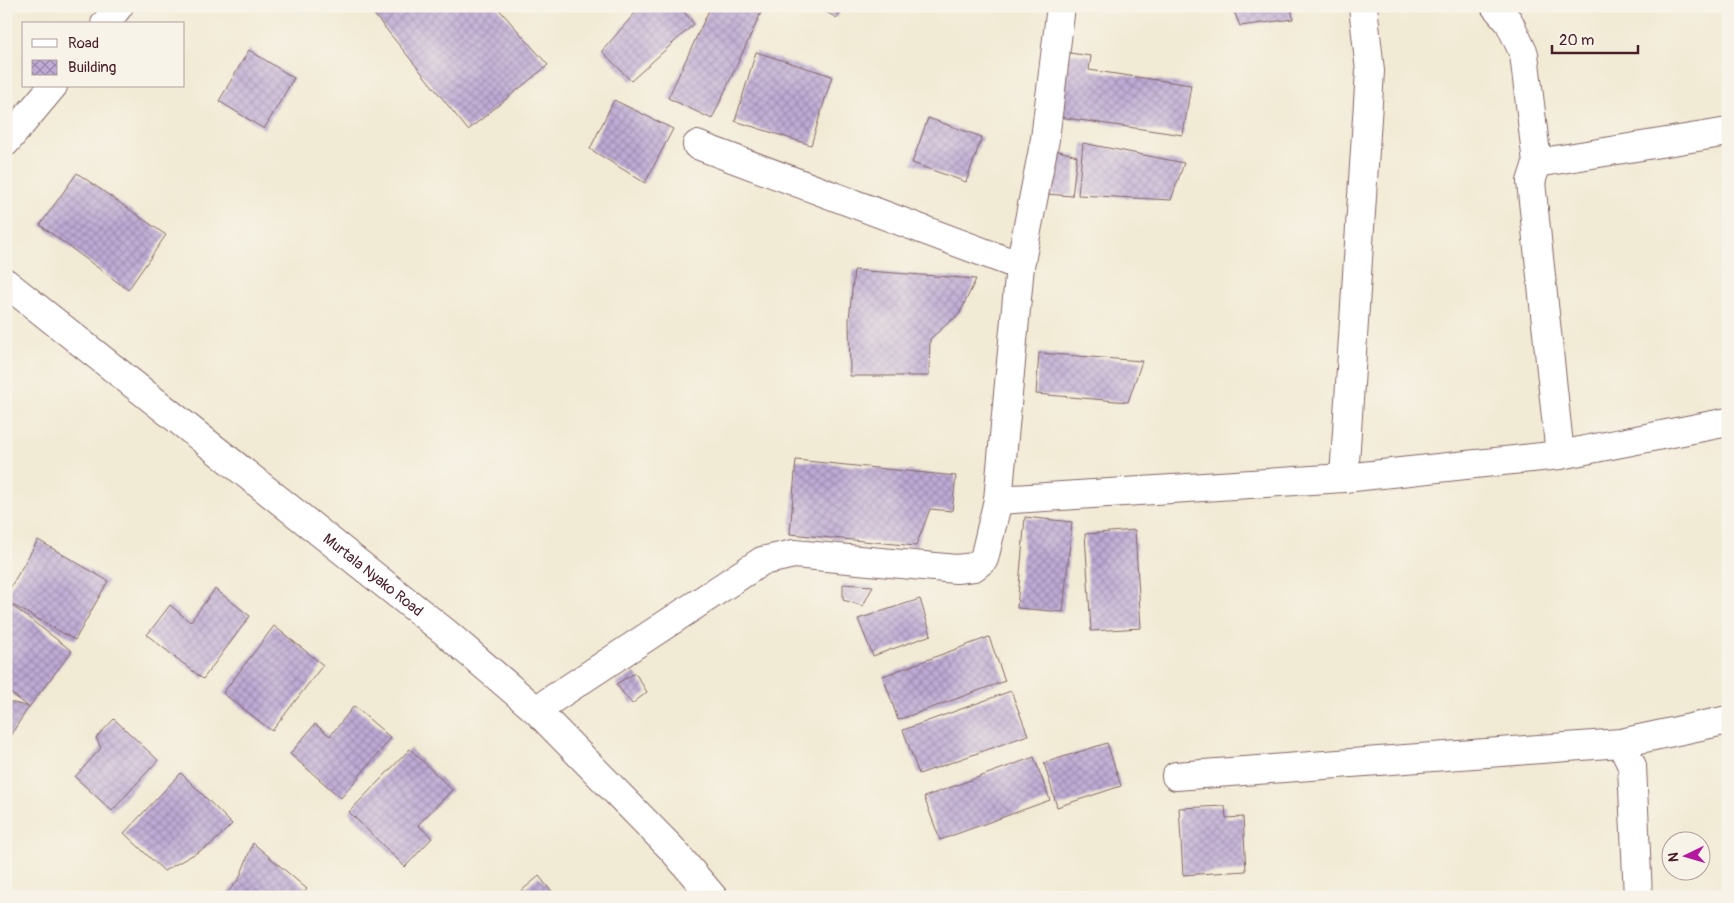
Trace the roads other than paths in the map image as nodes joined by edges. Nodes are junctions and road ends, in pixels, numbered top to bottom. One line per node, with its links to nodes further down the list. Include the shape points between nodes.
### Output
1 (120, 6): 5 (street)
2 (1061, 6): 11 (street, via 1045,139)
3 (1363, 6): 15 (street, via 1370,71)
4 (1495, 6): 10 (street, via 1509,22 1524,54)
5 (107, 22)
6 (51, 88): 8 (street)
7 (1728, 132): 10 (street)
8 (6, 142)
9 (697, 145): 11 (street)
10 (1537, 163): 14 (street, via 1531,182)
11 (1020, 266): 16 (street)
12 (6, 283): 17 (street, Murtala Nyako Road, via 445,632)
13 (1728, 422): 14 (street)
14 (1560, 455): 15 (street)
15 (1344, 478): 16 (street)
16 (998, 500): 17 (street, via 984,559 974,567 956,569 794,554 776,556 762,561)
17 (536, 710): 21 (street, Murtala Nyako Road, via 672,849)
18 (1728, 720): 19 (street)
19 (1621, 743): 20 (street); 22 (street, via 1632,766)
20 (1176, 776)
21 (713, 897)
22 (1638, 897)

